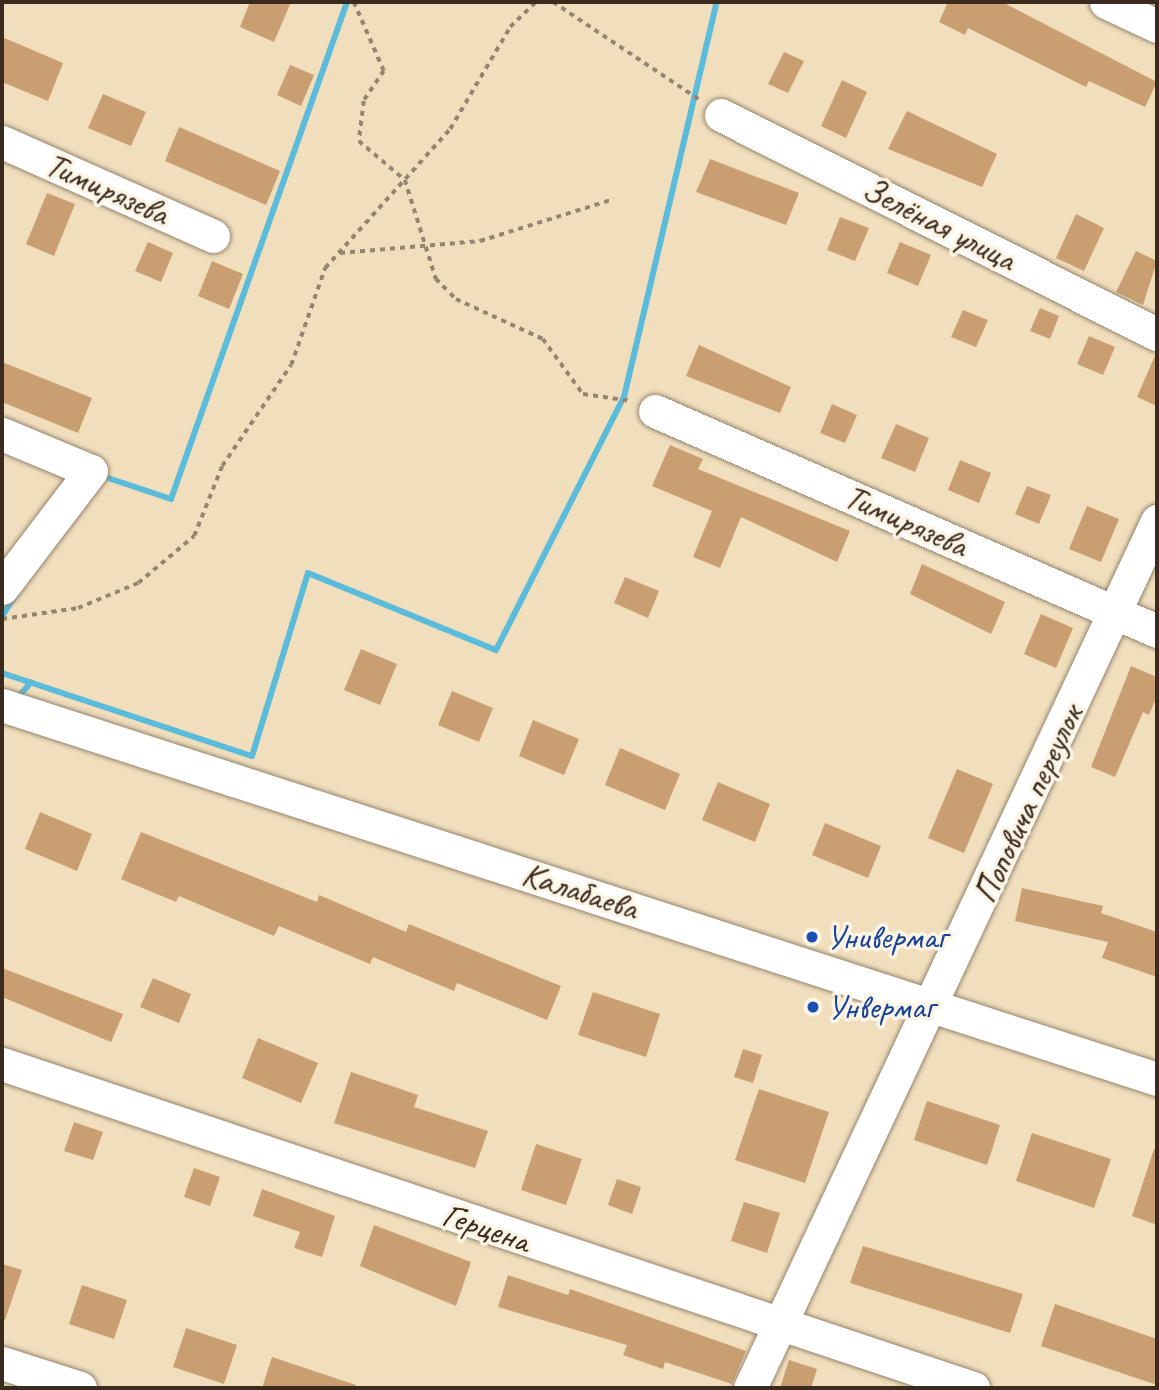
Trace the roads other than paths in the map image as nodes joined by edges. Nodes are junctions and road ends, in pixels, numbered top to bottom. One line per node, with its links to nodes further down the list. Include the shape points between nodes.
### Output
1 (1107, 2): 2 (street)
2 (1157, 26)
3 (721, 115): 6 (street, Зелёная улица)
4 (2, 142): 5 (street, Тимирязева)
5 (213, 236)
6 (1157, 334)
7 (655, 411): 11 (street, Тимирязева)
8 (2, 434): 10 (street, via 91,471)
9 (1157, 521): 11 (street, Поповича переулок)
10 (2, 588)
11 (1116, 613): 12 (street, Тимирязева); 14 (street, Поповича переулок)
12 (1157, 631)
13 (2, 705): 14 (street, Калабаева)
14 (935, 1005): 16 (street, Калабаева); 17 (street, Поповича переулок)
15 (2, 1064): 17 (street, Герцена)
16 (1157, 1079)
17 (779, 1328): 20 (street, Поповича переулок); 21 (street, Герцена)
18 (2, 1363): 19 (street)
19 (80, 1388)
20 (750, 1388)
21 (972, 1388)

